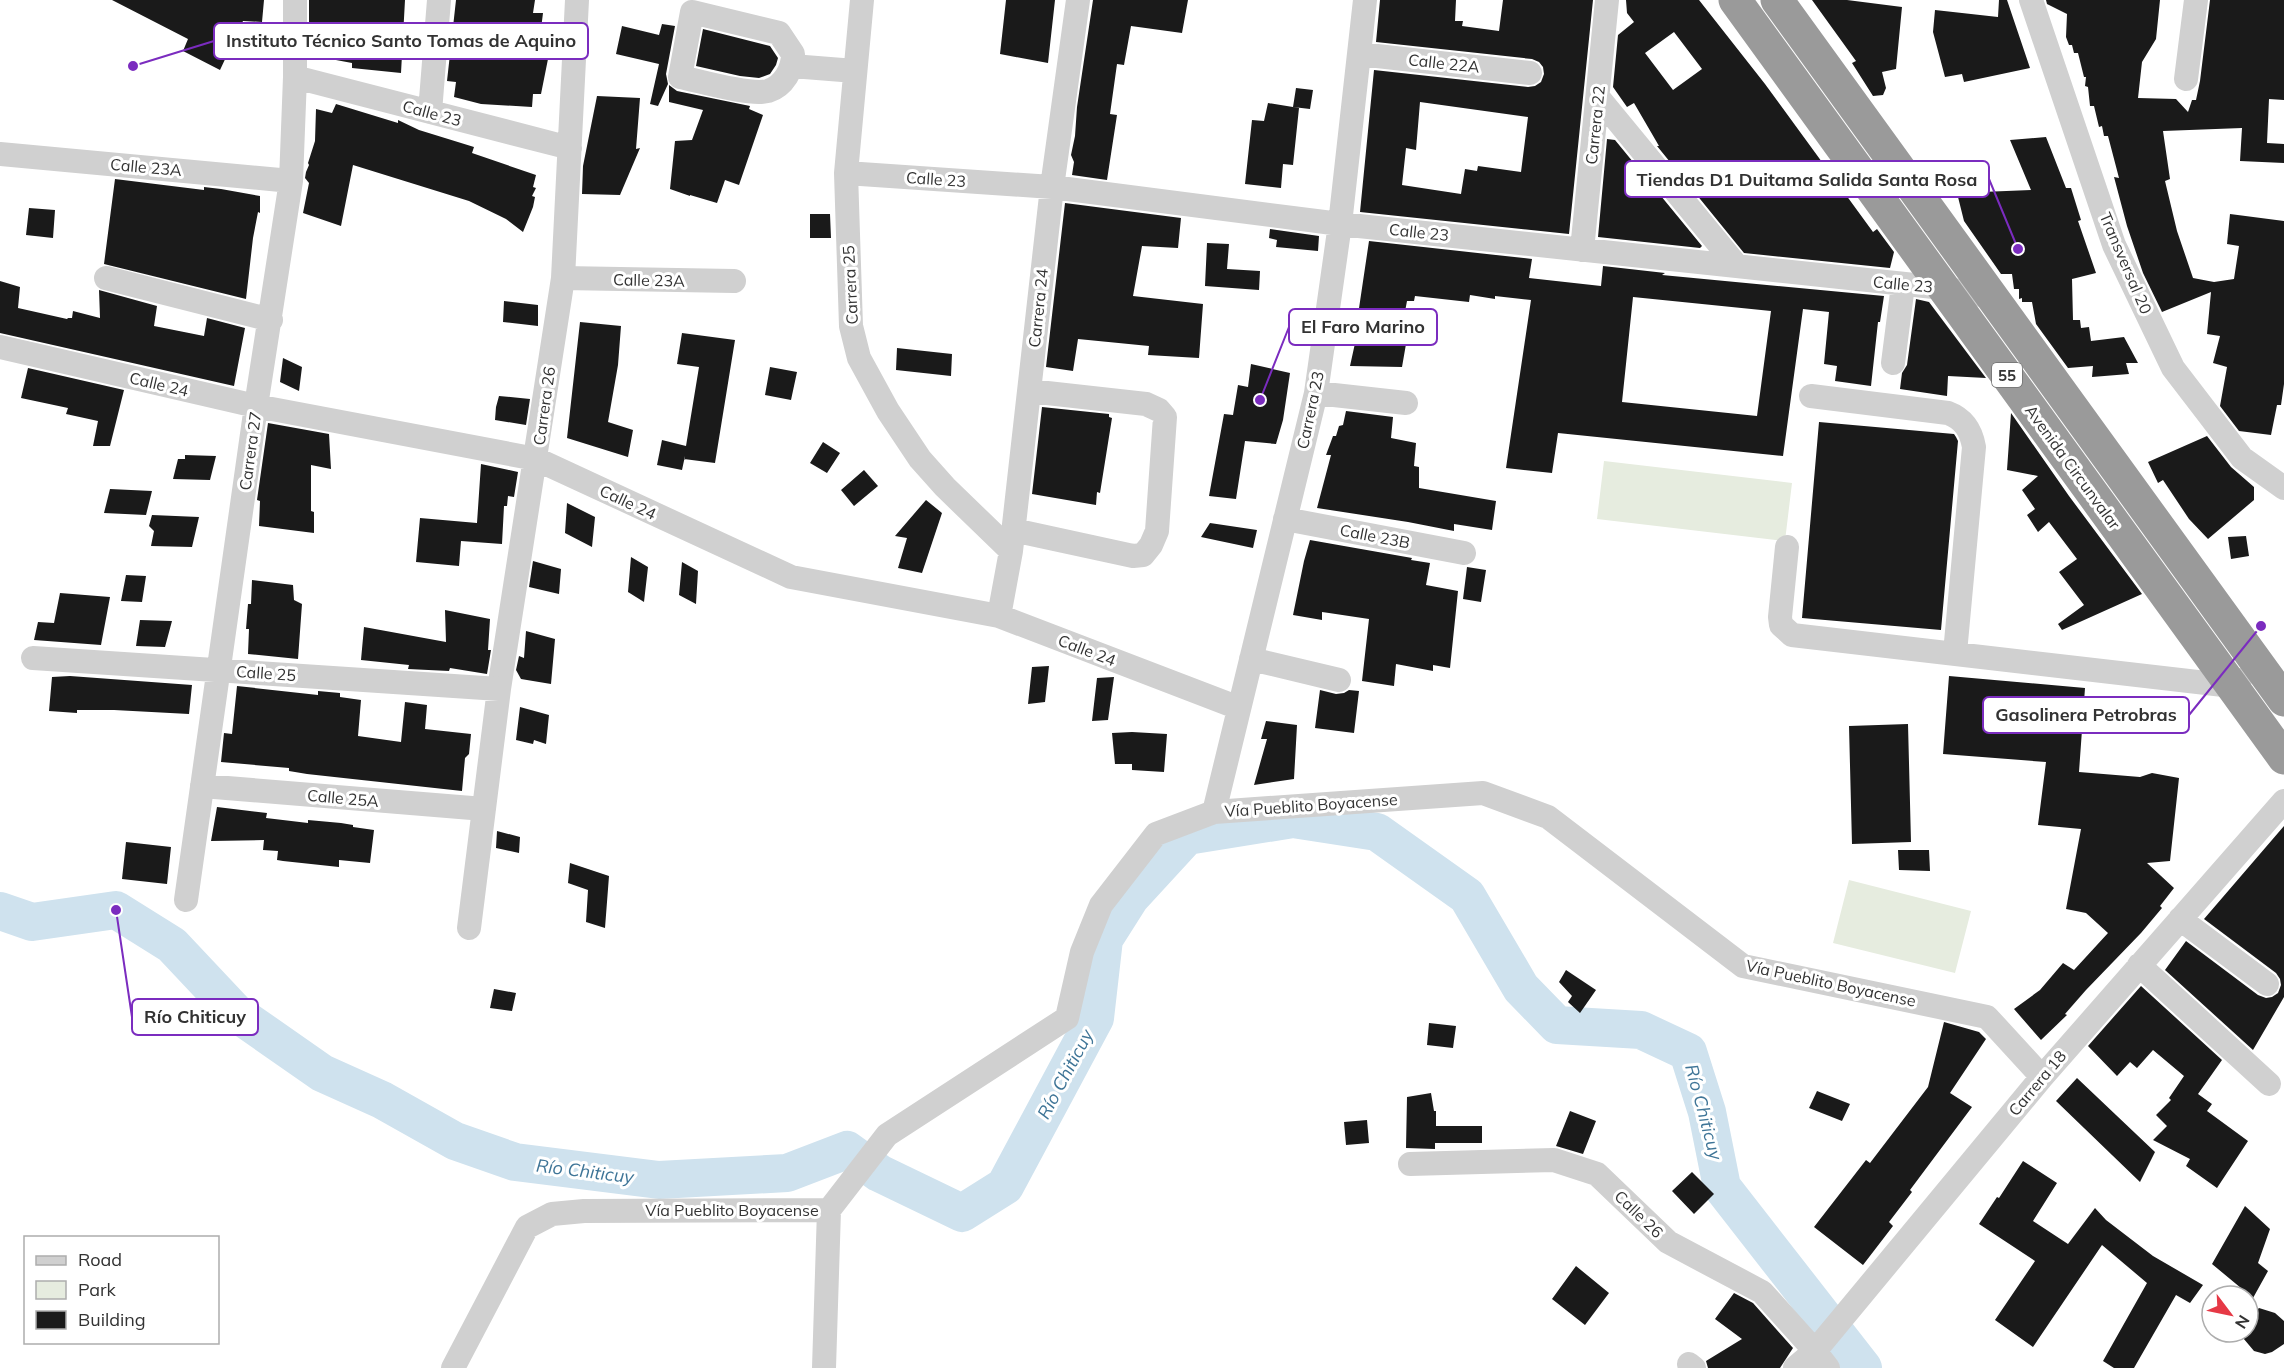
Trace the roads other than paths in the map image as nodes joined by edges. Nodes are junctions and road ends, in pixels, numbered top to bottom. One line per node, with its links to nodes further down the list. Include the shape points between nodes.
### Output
1 (295, 0): 16 (street, Carrera 27)
2 (439, 0): 19 (street)
3 (577, 0): 20 (street, Carrera 26)
4 (862, 0): 14 (street, Carrera 25)
5 (1078, 0): 24 (street, Carrera 24)
6 (1365, 0): 12 (street, Carrera 23)
7 (1607, 0): 18 (street, Carrera 22)
8 (1735, 0): 32 (highway, Avenida Circunvalar / 55)
9 (1777, 0): 33 (highway, Avenida Circunvalar / 55)
10 (2026, 0): 43 (street, Transversal 20, via 2114,245 2173,368 2242,458)
11 (2196, 0): 17 (street)
12 (1359, 54): 15 (street, Calle 22A); 25 (street, Carrera 23)
13 (792, 66): 13 (street, via 780,84 762,92 680,76 692,12 779,33 793,54); 14 (street)
14 (855, 71): 22 (street, Carrera 25)
15 (1530, 73)
16 (295, 77): 19 (street, Calle 23); 23 (street, Carrera 27)
17 (2186, 79)
18 (1598, 97): 26 (street, Carrera 22); 27 (street)
19 (430, 112): 20 (street, Calle 23)
20 (570, 148): 29 (street, Carrera 26)
21 (0, 154): 23 (street, Calle 23A)
22 (846, 173): 24 (street, Calle 23); 45 (street, Carrera 25, via 851,326 859,358 920,459 945,487)
23 (291, 181): 34 (street, Carrera 27)
24 (1052, 187): 25 (street, Calle 23); 37 (street, Carrera 24)
25 (1340, 224): 26 (street, Calle 23); 38 (street, Carrera 23)
26 (1582, 250): 27 (street, Calle 23)
27 (1737, 266): 31 (street, Calle 23)
28 (106, 278): 34 (street)
29 (563, 278): 30 (street, Calle 23A); 42 (street, Carrera 26)
30 (734, 281)
31 (1903, 285): 32 (street, Calle 23); 36 (street)
32 (1943, 288): 33 (street, Calle 23); 55 (highway, Avenida Circunvalar / 55)
33 (1992, 297): 52 (highway, Avenida Circunvalar / 55)
34 (271, 320): 41 (street, Carrera 27)
35 (0, 347): 41 (street, Calle 24)
36 (1893, 363)
37 (1029, 392): 45 (street, Carrera 24); 45 (street, via 1146,404 1159,410 1165,417 1157,531 1143,555 1133,556)
38 (1316, 393): 40 (street); 44 (street, Carrera 23)
39 (1811, 396): 49 (street, via 1948,413 1957,416 1969,429 1974,447)
40 (1406, 404)
41 (256, 406): 42 (street, Calle 24); 53 (street, Carrera 27)
42 (536, 459): 48 (street, Calle 24, via 791,577); 56 (street, Carrera 26)
43 (2284, 488)
44 (1285, 519): 47 (street, Calle 23B); 51 (street, Carrera 23)
45 (1012, 541): 48 (street, Carrera 24)
46 (1787, 547): 49 (street, via 1780,617 1787,632)
47 (1464, 553)
48 (999, 616): 58 (street, Calle 24)
49 (1955, 653): 55 (street)
50 (33, 657): 53 (street, Calle 25)
51 (1251, 659): 54 (street); 58 (street, Carrera 23)
52 (2258, 665): 55 (street); 57 (highway, Avenida Circunvalar / 55)
53 (219, 670): 56 (street, Calle 25); 60 (street, Carrera 27)
54 (1339, 680)
55 (2232, 686): 59 (highway, Avenida Circunvalar / 55)
56 (499, 689): 62 (street, Carrera 26)
57 (2284, 700)
58 (1239, 708): 63 (street, Carrera 23)
59 (2282, 751)
60 (202, 786): 62 (street, Calle 25A); 64 (street, Carrera 27)
61 (2284, 801): 65 (street, Carrera 18)
62 (484, 809): 66 (street, Carrera 26)
63 (1214, 812): 69 (street, Vía Pueblito Boyacense, via 1483,793 1548,817 1743,966 1987,1017); 72 (street, Vía Pueblito Boyacense, via 1156,834 1101,905 1082,952 1067,1018 887,1135)
64 (186, 900)
65 (2180, 919): 67 (street, Carrera 18); 68 (street)
66 (469, 928)
67 (2139, 965): 69 (street, Carrera 18); 70 (street)
68 (2267, 984)
69 (2042, 1077): 73 (street, Carrera 18, via 1854,1304)
70 (2269, 1084)
71 (1410, 1164): 73 (street, Calle 26, via 1554,1160 1597,1174 1668,1242 1762,1292)
72 (829, 1210): 74 (street, Vía Pueblito Boyacense, via 552,1214 527,1227); 75 (street)
73 (1822, 1353): 76 (street, Carrera 18)
74 (453, 1368)
75 (824, 1368)
76 (1795, 1368)

